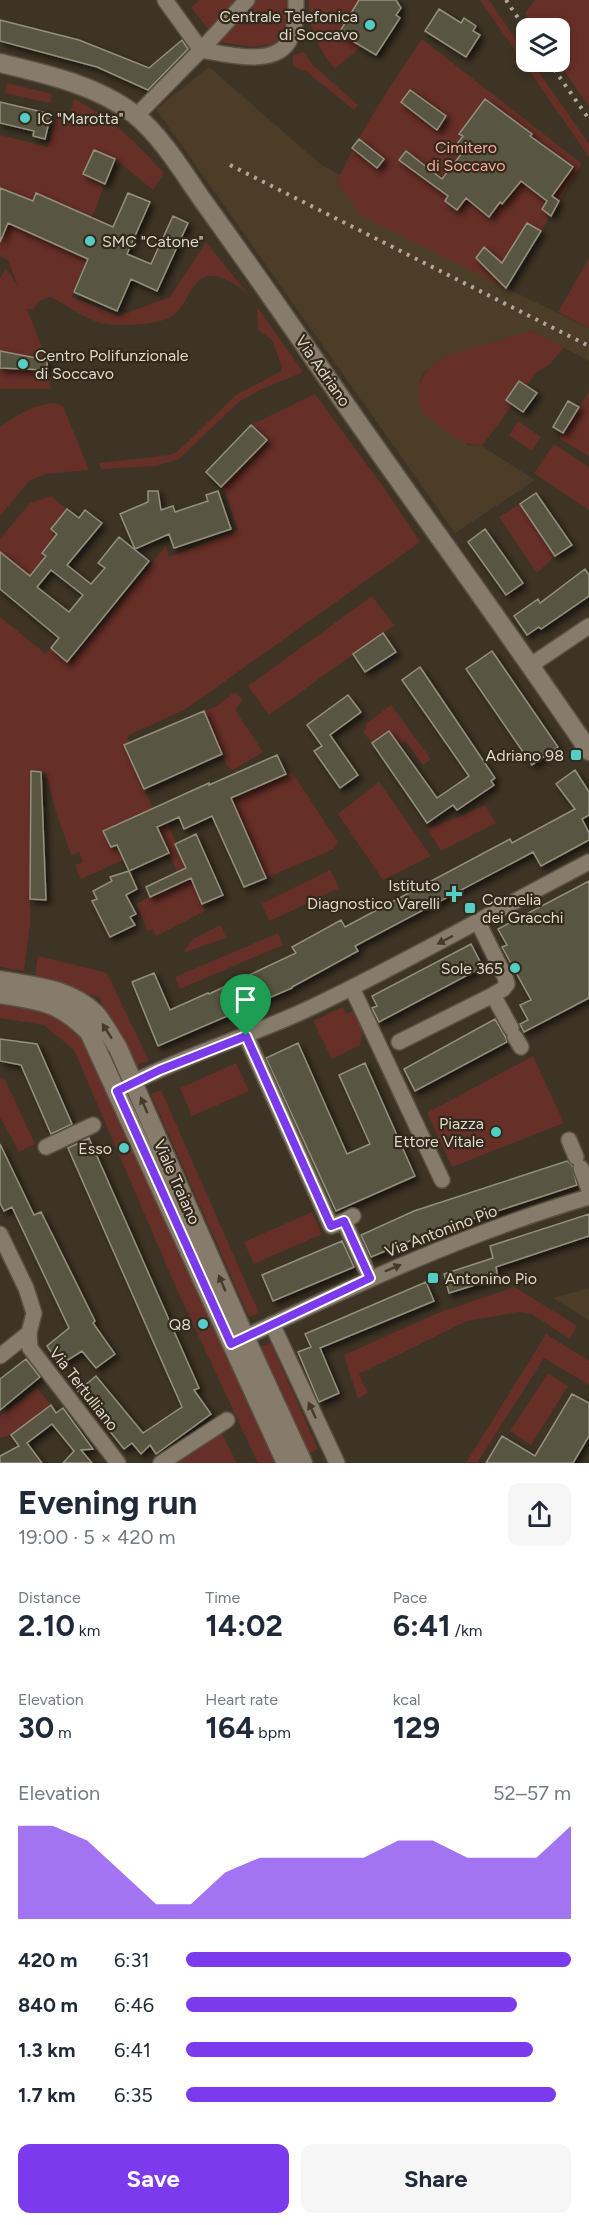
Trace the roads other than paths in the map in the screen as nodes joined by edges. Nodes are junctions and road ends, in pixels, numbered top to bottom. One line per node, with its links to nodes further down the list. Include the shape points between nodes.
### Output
1 (165, 0): 4 (street)
2 (247, 0): 4 (street)
3 (296, 0): 4 (street, via 292,36 280,50 264,58)
4 (201, 50): 6 (street)
5 (0, 63): 6 (main road, Via Adriano, via 90,89)
6 (136, 116): 8 (main road, Via Adriano, via 179,167)
7 (589, 626): 8 (street)
8 (531, 665): 9 (main road, Via Adriano)
9 (589, 751)
10 (589, 862): 11 (street)
11 (478, 922): 13 (street, one-way to 13); 15 (street, via 507,984)
12 (0, 980): 19 (main road, Viale Traiano, one-way to 12, via 118,1048 96,1015 80,1000 53,989)
13 (352, 988): 16 (street); 24 (street)
14 (0, 994): 20 (main road, Viale Traiano, via 37,1000 75,1018 89,1032)
15 (493, 995): 17 (street); 18 (street)
16 (246, 1036): 19 (street); 28 (street, via 331,1226 349,1219)
17 (516, 1037)
18 (399, 1042)
19 (134, 1082): 20 (main road); 31 (main road, Viale Traiano, one-way to 19)
20 (117, 1091): 31 (main road, Viale Traiano)
21 (93, 1125): 23 (street)
22 (569, 1140): 25 (street)
23 (46, 1147)
24 (442, 1180)
25 (589, 1190)
26 (589, 1197): 28 (street, Via Antonino Pio, one-way to 26, via 459,1240)
27 (0, 1234): 30 (street, Via Tertulliano, via 34,1313)
28 (370, 1278): 29 (street, Via Antonino Pio)
29 (272, 1324): 31 (street, Via Antonino Pio); 37 (street, one-way to 29)
30 (29, 1332): 32 (street); 35 (street, Via Tertulliano, via 30,1348)
31 (238, 1340): 34 (main road, Viale Traiano)
32 (0, 1356)
33 (227, 1420): 36 (street)
34 (295, 1458)
35 (118, 1463)
36 (161, 1463)
37 (337, 1463)

